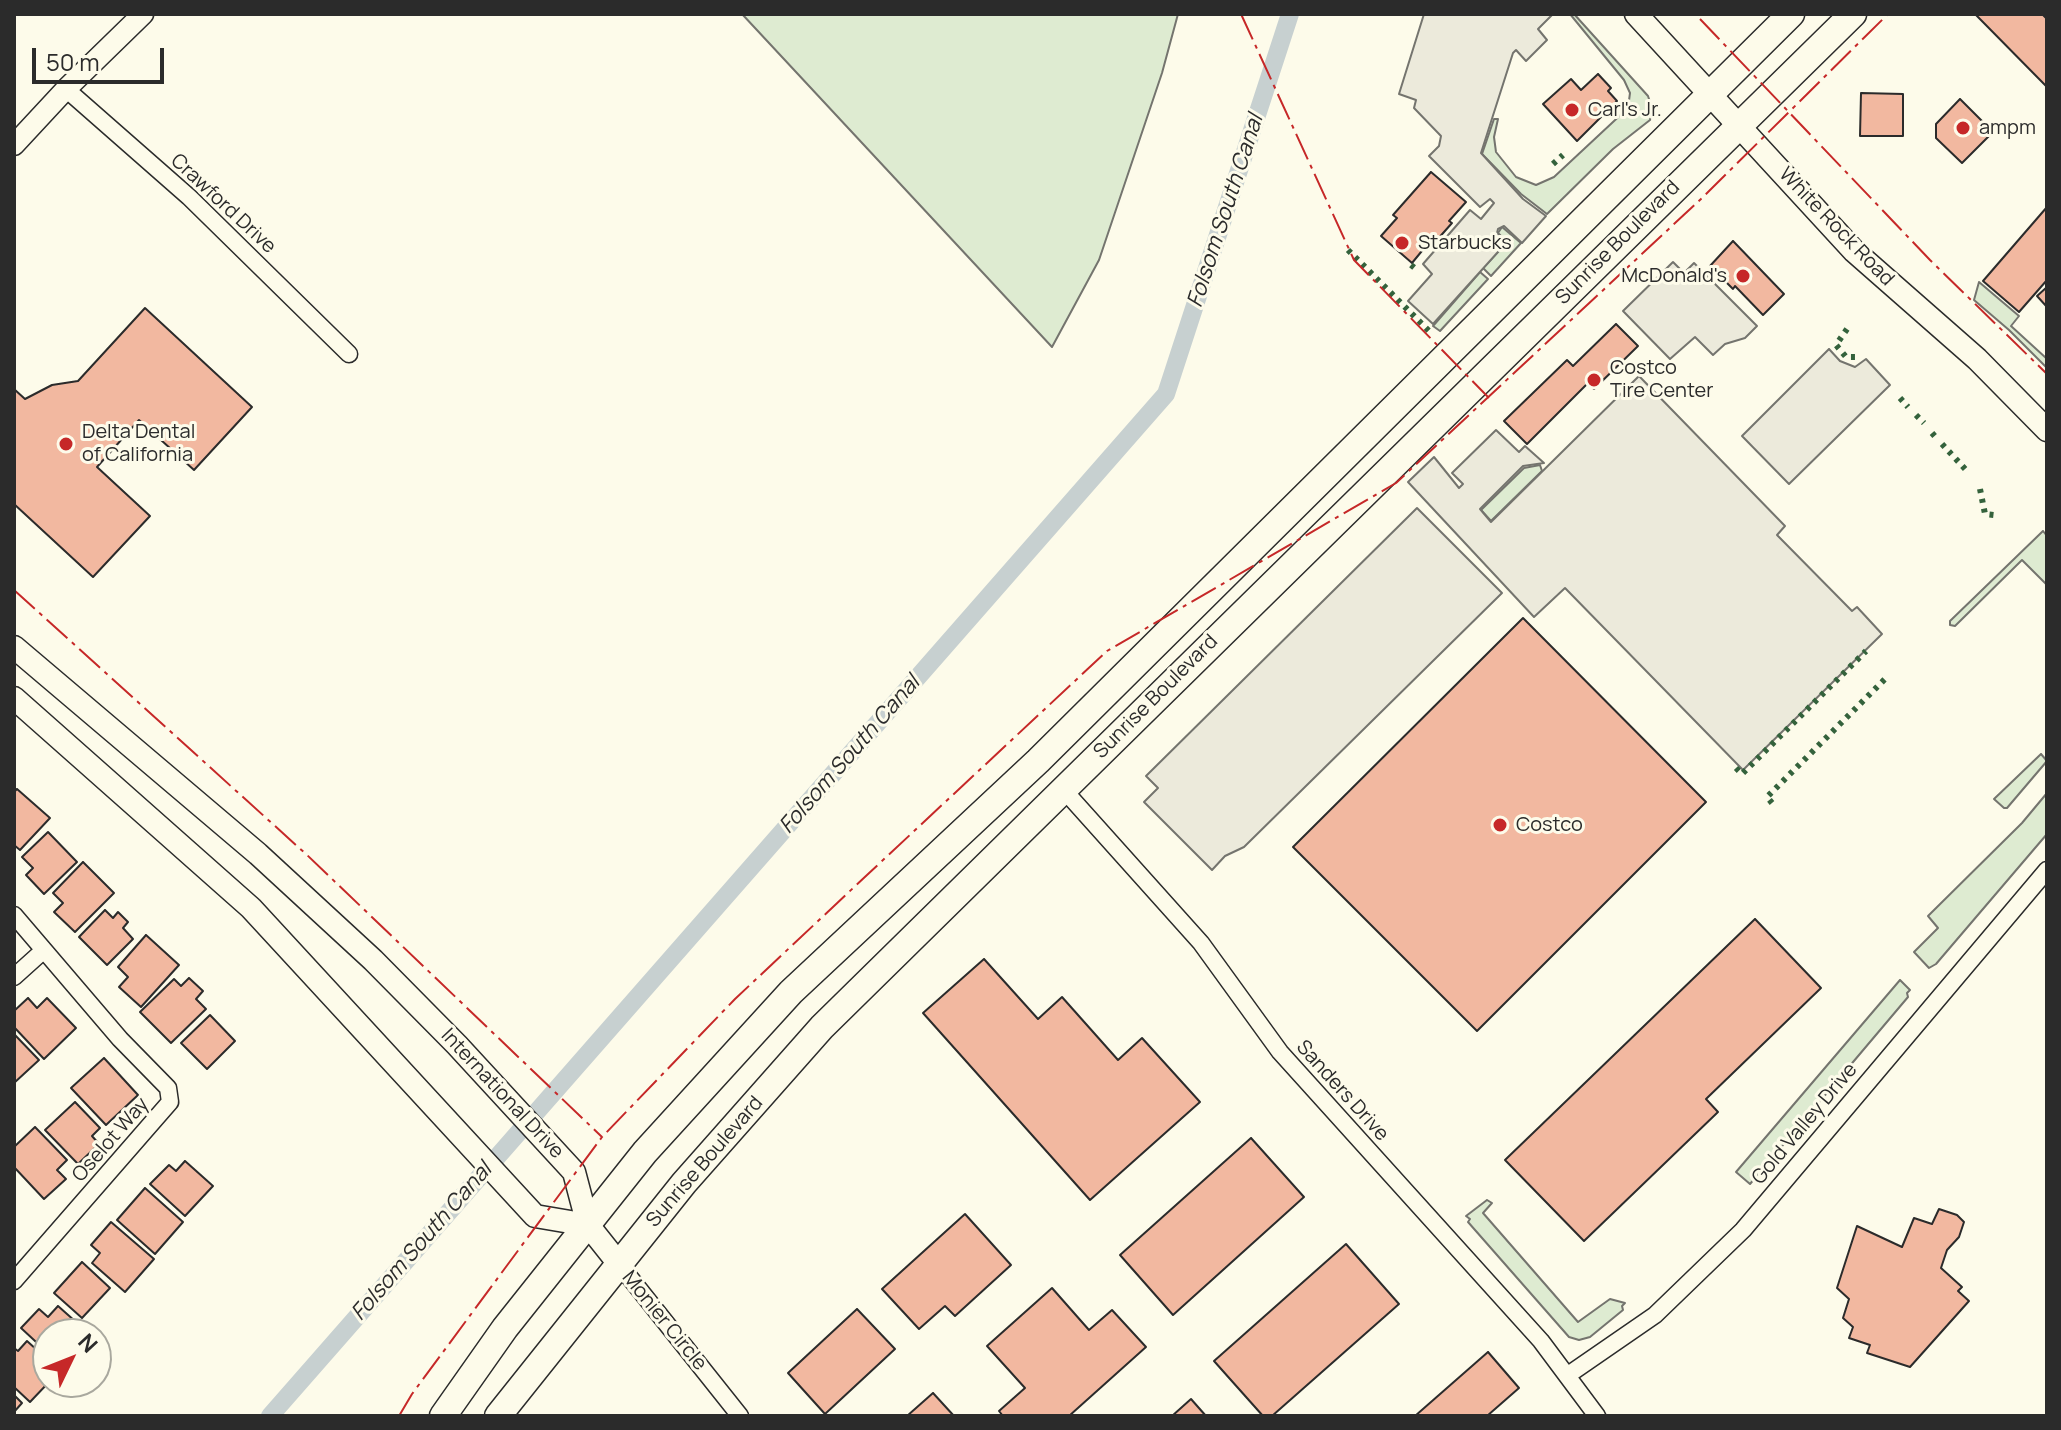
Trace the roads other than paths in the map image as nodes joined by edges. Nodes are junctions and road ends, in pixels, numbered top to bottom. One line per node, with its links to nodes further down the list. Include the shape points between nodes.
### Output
1 (143, 14): 5 (street)
2 (1636, 14): 6 (main road, White Rock Road)
3 (1791, 14): 6 (main road, Sunrise Boulevard)
4 (1853, 14): 7 (main road, Sunrise Boulevard)
5 (66, 89): 8 (street); 9 (street, Crawford Drive, via 189,197)
6 (1710, 93): 7 (main road, White Rock Road); 12 (main road, Sunrise Boulevard)
7 (1739, 125): 10 (main road, White Rock Road, via 1854,251 1977,359); 14 (main road, Sunrise Boulevard)
8 (14, 145)
9 (349, 354)
10 (2047, 430)
11 (14, 647): 19 (main road, International Drive, via 258,854 373,960 574,1172)
12 (1108, 692): 14 (main road, via 1092,728 1066,756); 19 (main road, Sunrise Boulevard, via 791,992 645,1152)
13 (14, 698): 19 (main road, via 251,908 535,1216)
14 (1063, 789): 20 (main road, Sunrise Boulevard, via 822,1027); 22 (street, Sanders Drive, via 1201,943 1280,1052)
15 (2047, 870): 22 (street, Gold Valley Drive, via 1743,1230 1655,1315)
16 (14, 915): 17 (street, Oselot Way)
17 (44, 950): 18 (street); 21 (street, Oselot Way, via 168,1088 170,1102)
18 (14, 977)
19 (588, 1225): 20 (main road, Monier Circle); 23 (main road, Sunrise Boulevard)
20 (619, 1264): 24 (main road, Sunrise Boulevard); 25 (street, Monier Circle)
21 (14, 1281)
22 (1568, 1375): 26 (street, Sanders Drive)
23 (443, 1416)
24 (498, 1416)
25 (740, 1416)
26 (1597, 1416)

